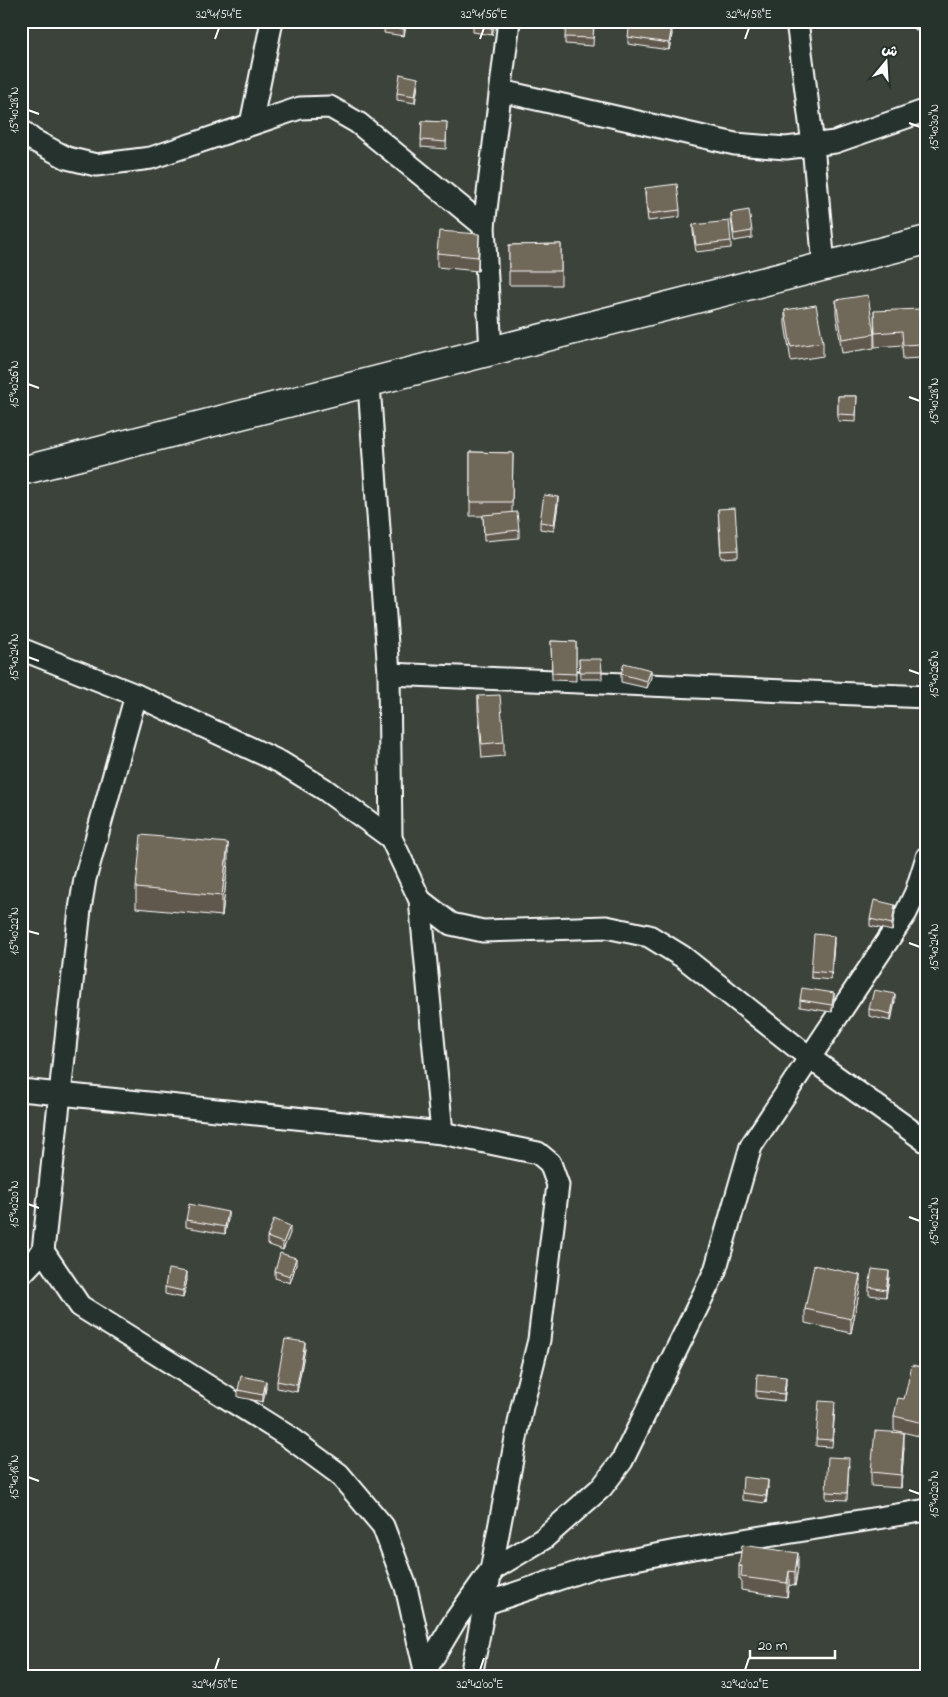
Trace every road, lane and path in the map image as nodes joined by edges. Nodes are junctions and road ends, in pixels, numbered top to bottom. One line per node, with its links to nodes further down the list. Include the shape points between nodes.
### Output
1 (272, 21): 6 (street)
2 (509, 21): 4 (street)
3 (796, 21): 8 (street)
4 (500, 91): 8 (street, via 735,144 786,148); 9 (street)
5 (927, 110): 8 (street, via 835,142)
6 (251, 124): 7 (street, via 151,158 96,165 67,158); 9 (street, via 300,108 330,107 358,123)
7 (21, 130)
8 (813, 145): 11 (street)
9 (484, 226): 12 (street)
10 (927, 240): 11 (street)
11 (824, 266): 12 (street)
12 (491, 351): 13 (street)
13 (369, 384): 14 (street); 16 (street)
14 (21, 471)
15 (21, 649): 17 (street)
16 (389, 674): 18 (street); 19 (street)
17 (136, 695): 19 (street, via 280,762 324,789); 25 (street, via 81,902)
18 (927, 697)
19 (391, 838): 21 (street)
20 (927, 857): 22 (street)
21 (420, 900): 23 (street, via 451,924 482,931 606,926 649,936 683,957); 26 (street)
22 (919, 900): 23 (street)
23 (810, 1058): 27 (street); 31 (street, via 751,1146 715,1271 622,1461 602,1487 542,1539)
24 (21, 1090): 25 (street)
25 (61, 1093): 26 (street); 28 (street)
26 (442, 1133): 31 (street, via 538,1153 550,1163 558,1185 539,1340 522,1407)
27 (927, 1142)
28 (42, 1251): 29 (street); 33 (street, via 80,1306 286,1435 339,1474 383,1526 406,1587)
29 (21, 1274)
30 (927, 1510): 32 (street, via 594,1567)
31 (490, 1571): 32 (street); 33 (street)
32 (484, 1604): 34 (street)
33 (423, 1673)
34 (471, 1676)

